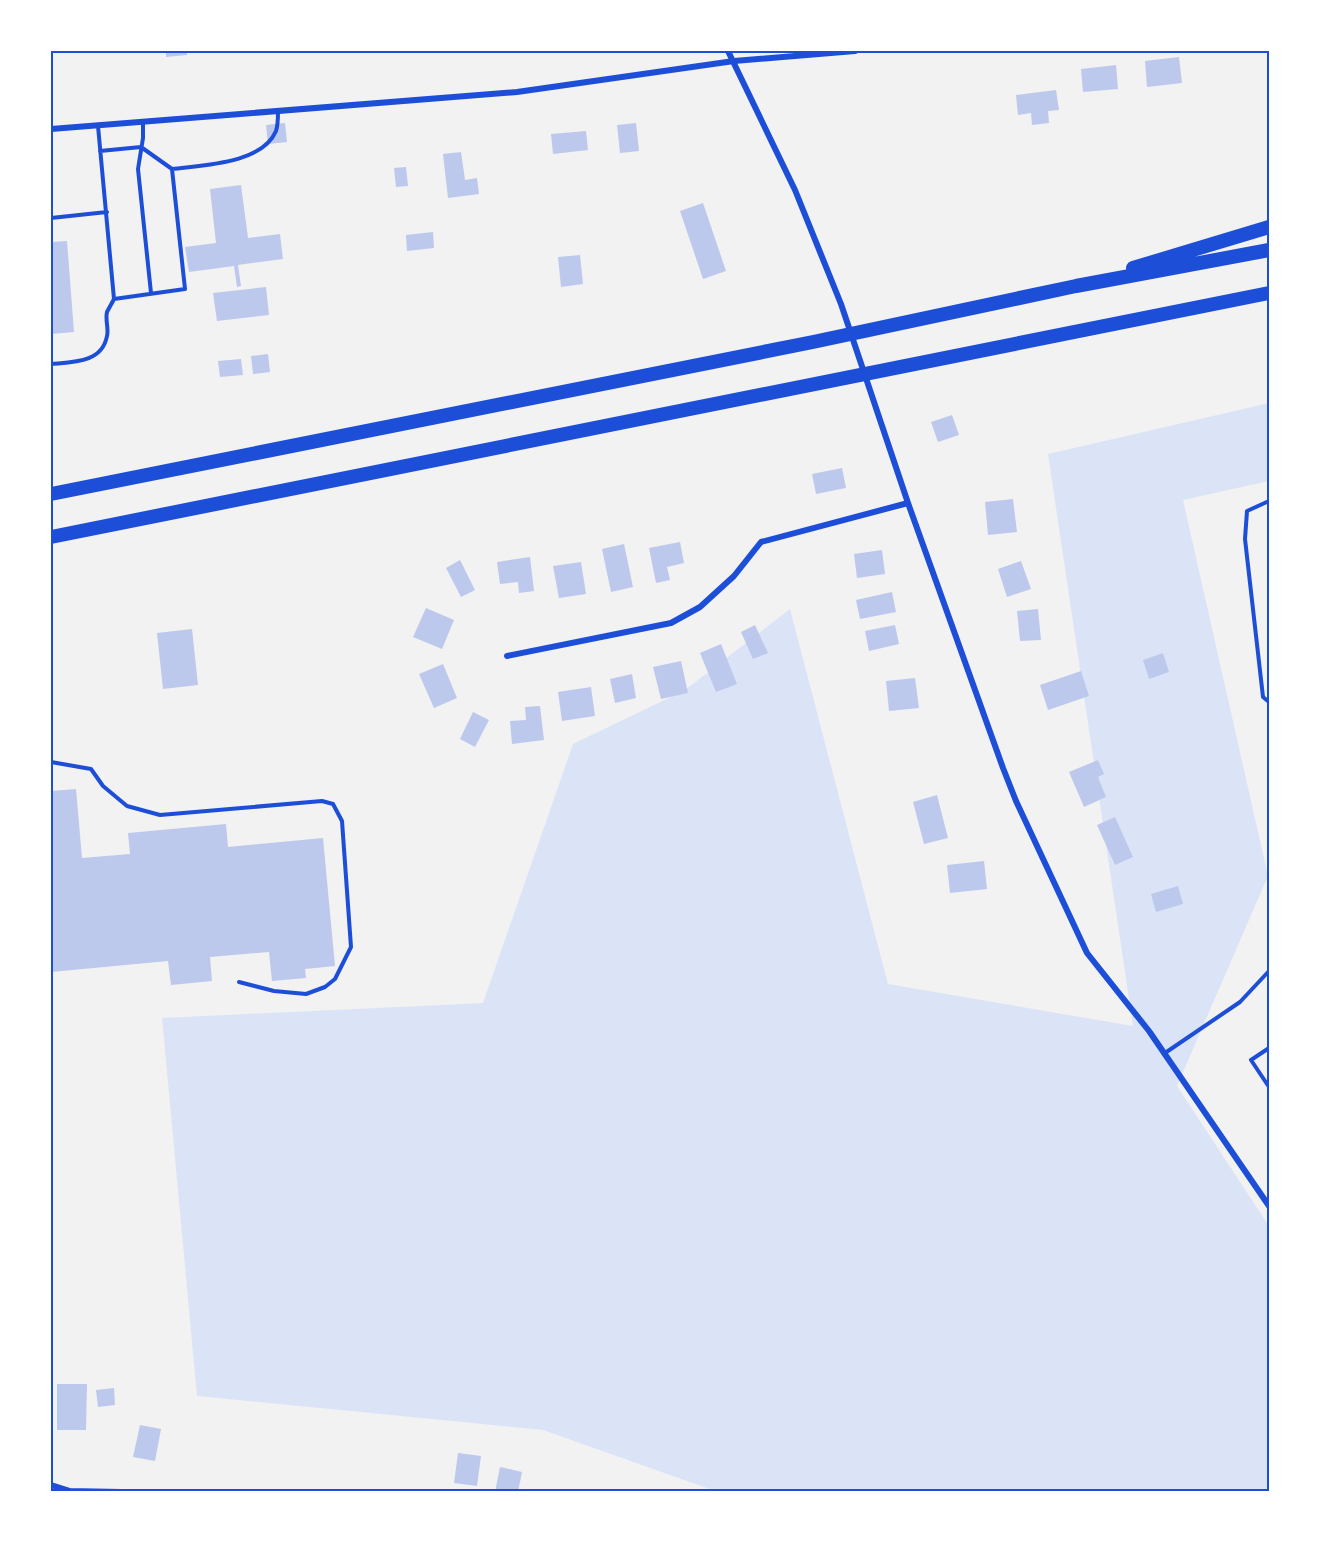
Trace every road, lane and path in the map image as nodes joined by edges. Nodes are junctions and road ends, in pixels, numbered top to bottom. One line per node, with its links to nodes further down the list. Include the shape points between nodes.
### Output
1 (728, 51): 4 (street)
2 (855, 51): 3 (street)
3 (839, 52): 4 (street)
4 (734, 61): 5 (street, via 517,92); 23 (street, via 795,190 837,294)
5 (278, 112): 6 (street); 11 (lane, via 277,130 254,153)
6 (143, 121): 7 (street); 9 (lane)
7 (98, 125): 8 (street); 10 (lane)
8 (51, 129)
9 (141, 147): 10 (lane); 11 (lane); 17 (lane, via 138,170)
10 (100, 151): 12 (lane)
11 (172, 169): 17 (lane, via 185,289)
12 (107, 212): 13 (lane); 19 (lane)
13 (51, 218)
14 (1269, 227): 16 (highway)
15 (1269, 250): 16 (highway)
16 (1076, 286): 21 (highway)
17 (151, 293): 19 (lane)
18 (1269, 293): 24 (highway)
19 (114, 299): 20 (lane, via 106,314 107,335 97,355)
20 (51, 364)
21 (51, 494)
22 (1269, 501): 26 (lane, via 1247,510 1245,539 1263,697)
23 (908, 503): 25 (street, via 761,542 734,576 700,607 671,623); 31 (street, via 1012,790 1077,932 1087,953)
24 (51, 537)
25 (507, 656)
26 (1269, 702)
27 (51, 762): 29 (lane, via 91,769 103,786 127,806 160,814 322,801 333,804 342,821 351,947 335,979 306,994)
28 (1269, 971): 31 (lane, via 1240,1002)
29 (239, 982)
30 (1269, 1048): 32 (lane, via 1251,1060)
31 (1165, 1053): 33 (street)
32 (1269, 1087)
33 (1269, 1206)
34 (51, 1485): 35 (street, via 70,1491)
35 (121, 1492)

